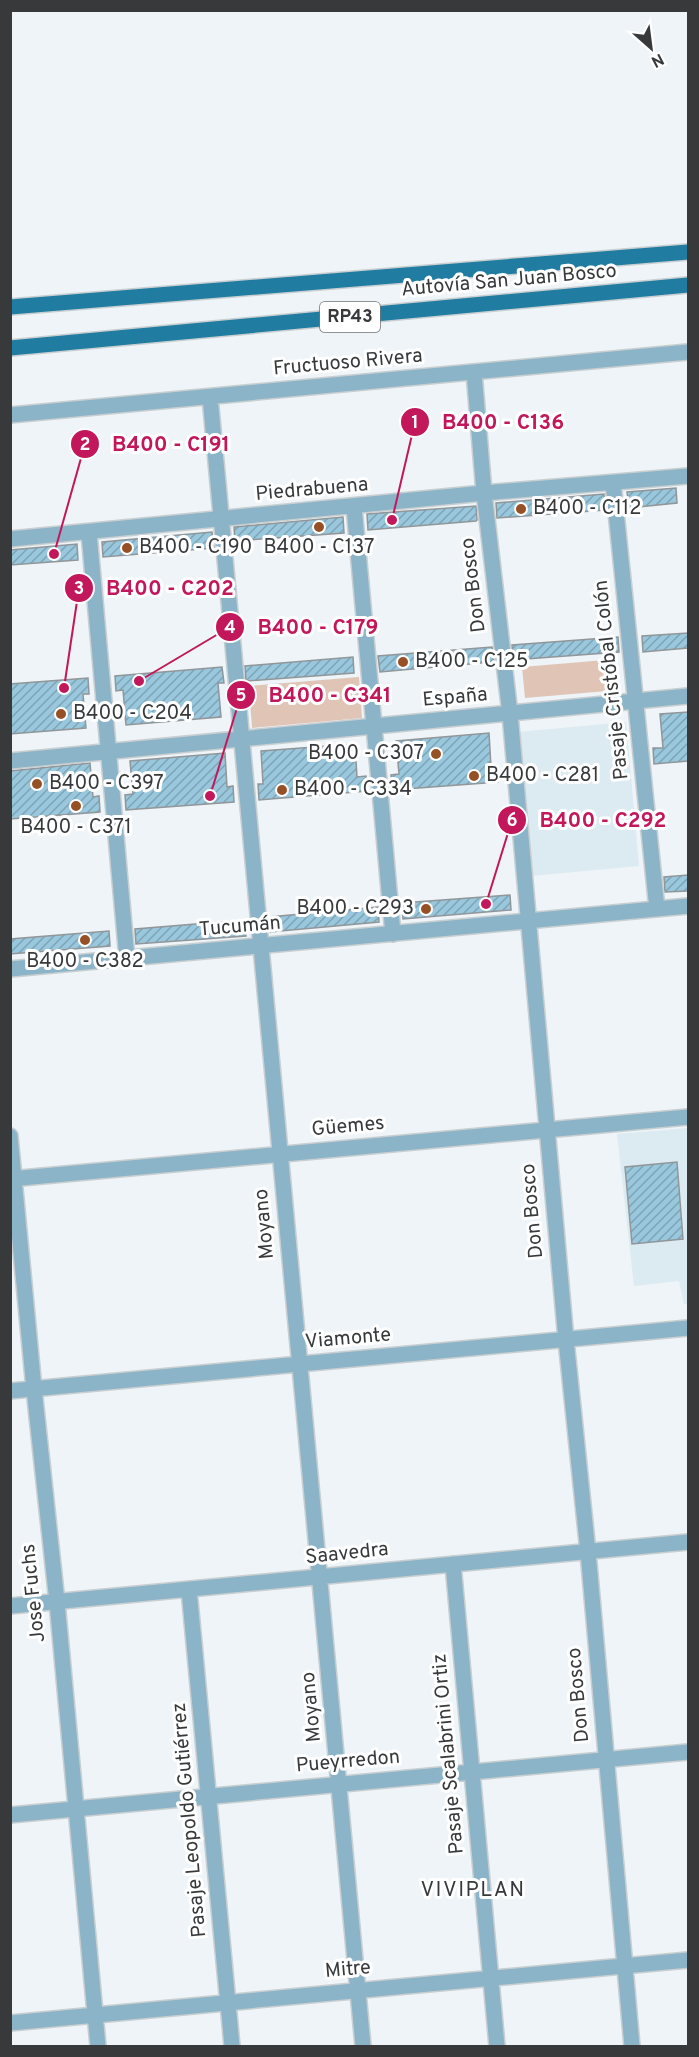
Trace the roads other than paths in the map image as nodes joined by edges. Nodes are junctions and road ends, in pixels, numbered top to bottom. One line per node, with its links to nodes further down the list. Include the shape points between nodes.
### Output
1 (688, 252): 3 (main road, Autovía San Juan Bosco / RP43)
2 (688, 285): 4 (main road, Autovía San Juan Bosco / RP43)
3 (10, 307)
4 (10, 348)
5 (688, 352): 6 (street, Fructuoso Rivera)
6 (474, 372): 7 (street, Fructuoso Rivera); 11 (street, Don Bosco)
7 (210, 397): 8 (street, Fructuoso Rivera); 13 (street, Moyano)
8 (10, 415)
9 (688, 476): 10 (street, Piedrabuena)
10 (613, 483): 11 (street, Piedrabuena); 17 (street, Pasaje Cristóbal Colón)
11 (484, 494): 12 (street, Piedrabuena); 18 (street, Don Bosco)
12 (354, 507): 13 (street, Piedrabuena); 19 (street)
13 (222, 520): 14 (street, Piedrabuena); 20 (street, Moyano)
14 (89, 533): 15 (street, Piedrabuena); 21 (street)
15 (10, 539)
16 (688, 696): 17 (street, España)
17 (636, 700): 18 (street, España); 24 (street, Pasaje Cristóbal Colón)
18 (510, 714): 19 (street, España); 25 (street, Don Bosco)
19 (372, 727): 20 (street, España); 26 (street)
20 (242, 739): 21 (street, España); 27 (street, Moyano)
21 (109, 752): 22 (street, España); 28 (street)
22 (10, 761)
23 (688, 906): 24 (street, Tucumán)
24 (657, 909): 25 (street, Tucumán)
25 (528, 921): 26 (street, Tucumán); 31 (street, Don Bosco)
26 (393, 934): 27 (street, Tucumán)
27 (261, 946): 28 (street, Tucumán); 33 (street, Moyano)
28 (127, 958): 29 (street, Tucumán)
29 (10, 969)
30 (688, 1117): 31 (street, Güemes)
31 (547, 1130): 33 (street, Güemes); 36 (street, Don Bosco)
32 (10, 1136): 34 (street, Jose Fuchs)
33 (280, 1155): 34 (street, Güemes); 37 (street, Moyano)
34 (13, 1179): 38 (street, Jose Fuchs)
35 (688, 1328): 36 (street, Viamonte)
36 (566, 1340): 37 (street, Viamonte); 41 (street, Don Bosco)
37 (299, 1365): 38 (street, Viamonte); 43 (street, Moyano)
38 (34, 1389): 39 (street, Viamonte); 45 (street, Jose Fuchs)
39 (10, 1391)
40 (688, 1542): 41 (street, Saavedra)
41 (588, 1552): 42 (street, Saavedra); 48 (street, Don Bosco)
42 (453, 1564): 43 (street, Saavedra); 49 (street, Pasaje Scalabrini Ortiz)
43 (321, 1578): 44 (street, Saavedra); 50 (street, Moyano)
44 (189, 1590): 45 (street, Saavedra); 51 (street, Pasaje Leopoldo Gutiérrez)
45 (57, 1602): 46 (street, Saavedra); 52 (street, Jose Fuchs)
46 (10, 1606)
47 (688, 1752): 48 (street, Pueyrredon)
48 (606, 1759): 49 (street, Pueyrredon); 55 (street, Don Bosco)
49 (472, 1772): 50 (street, Pueyrredon); 56 (street, Pasaje Scalabrini Ortiz)
50 (340, 1784): 51 (street, Pueyrredon); 57 (street, Moyano)
51 (209, 1796): 52 (street, Pueyrredon); 58 (street, Pasaje Leopoldo Gutiérrez)
52 (76, 1809): 53 (street, Pueyrredon); 59 (street, Jose Fuchs)
53 (10, 1815)
54 (688, 1960): 55 (street, Mitre)
55 (624, 1966): 56 (street, Mitre); 65 (street, Don Bosco)
56 (491, 1978): 57 (street, Mitre); 64 (street, Pasaje Scalabrini Ortiz)
57 (358, 1990): 58 (street, Mitre); 63 (street, Moyano)
58 (228, 2003): 59 (street, Mitre); 62 (street, Pasaje Leopoldo Gutiérrez)
59 (95, 2015): 60 (street, Mitre); 61 (street, Jose Fuchs)
60 (10, 2023)
61 (98, 2046)
62 (232, 2046)
63 (363, 2046)
64 (497, 2046)
65 (632, 2046)

